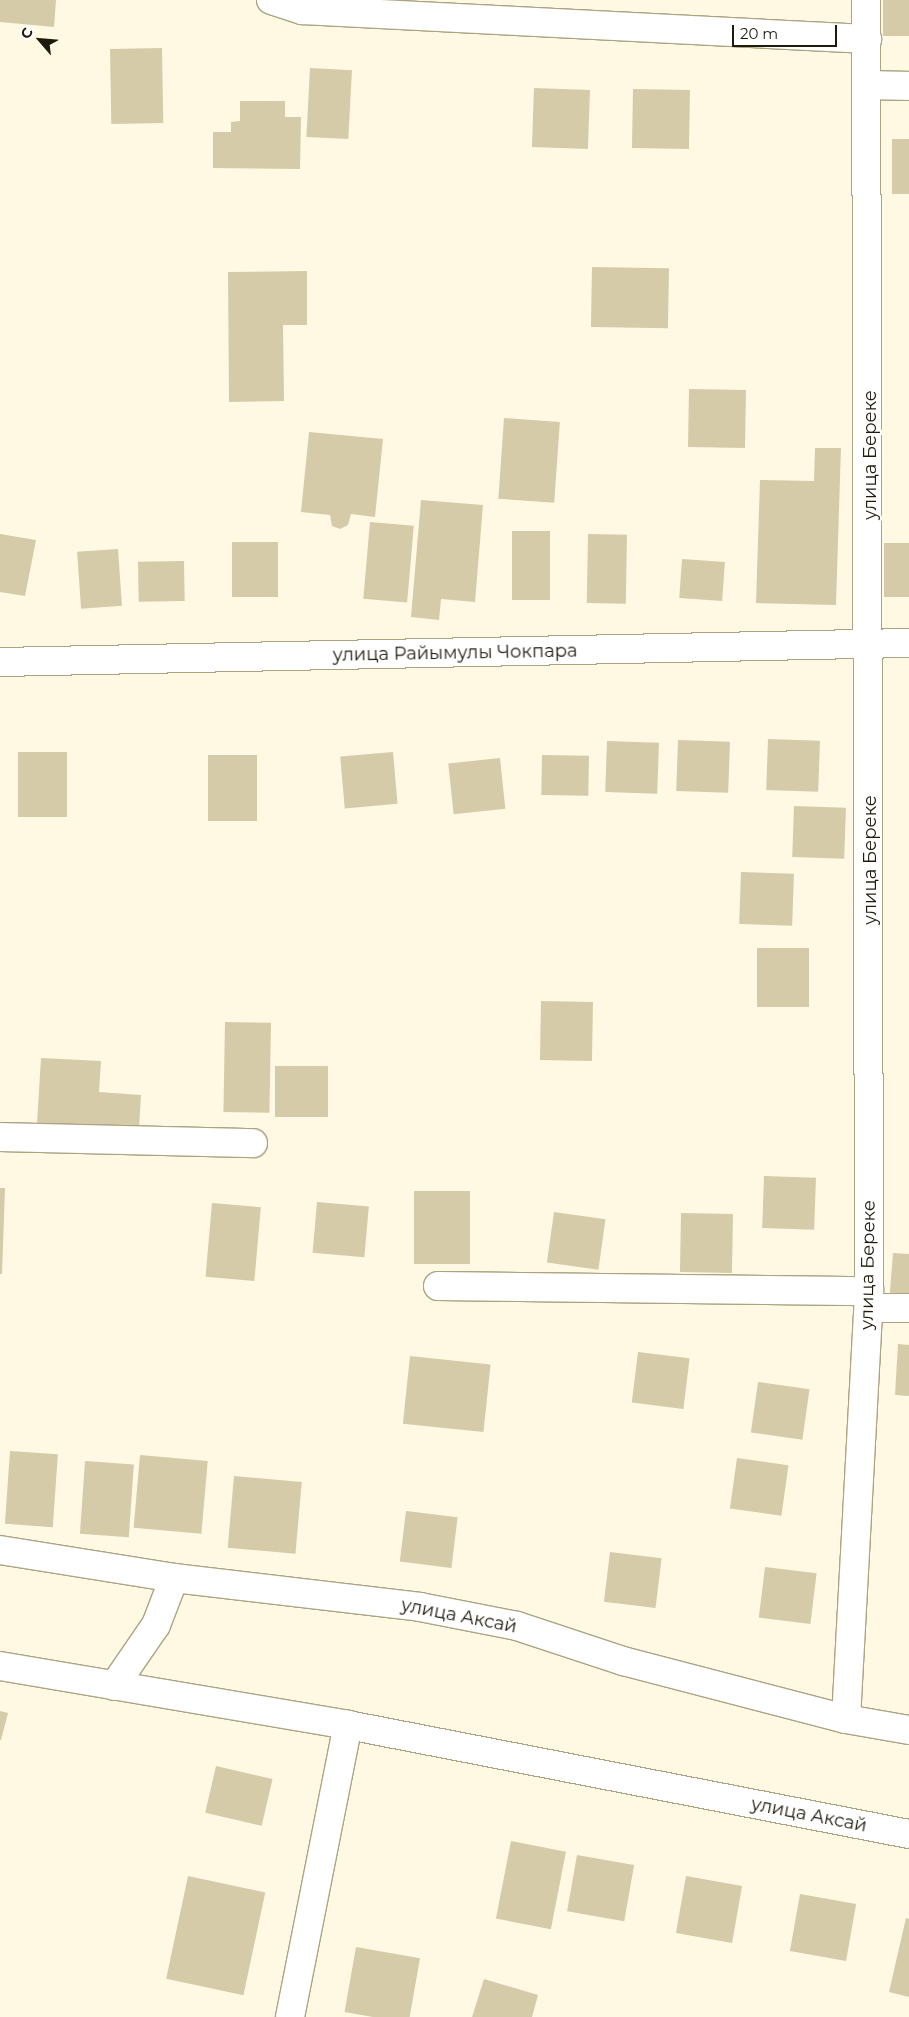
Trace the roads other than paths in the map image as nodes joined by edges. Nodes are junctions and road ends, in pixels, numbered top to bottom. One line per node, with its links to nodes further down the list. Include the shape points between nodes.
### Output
1 (271, 0): 3 (street, via 302,10)
2 (866, 0): 3 (street, улица Береке)
3 (867, 39): 4 (street, улица Береке)
4 (868, 85): 5 (street); 7 (street, улица Береке)
5 (909, 86)
6 (909, 643): 7 (street, улица Райымулы Чокпара)
7 (871, 644): 8 (street, улица Райымулы Чокпара); 12 (street, улица Береке)
8 (0, 662)
9 (0, 1137): 10 (street)
10 (253, 1143)
11 (438, 1286): 12 (street)
12 (869, 1299): 13 (street); 18 (street, улица Береке)
13 (909, 1308)
14 (0, 1550): 15 (street, улица Аксай)
15 (174, 1578): 17 (street, via 156,1625); 18 (street, улица Аксай, via 420,1607 517,1626 623,1661)
16 (0, 1666): 17 (street, улица Аксай)
17 (114, 1686): 19 (street, улица Аксай)
18 (846, 1719): 20 (street, улица Аксай)
19 (348, 1725): 21 (street, улица Аксай); 22 (street)
20 (909, 1730)
21 (909, 1834)
22 (290, 2017)

